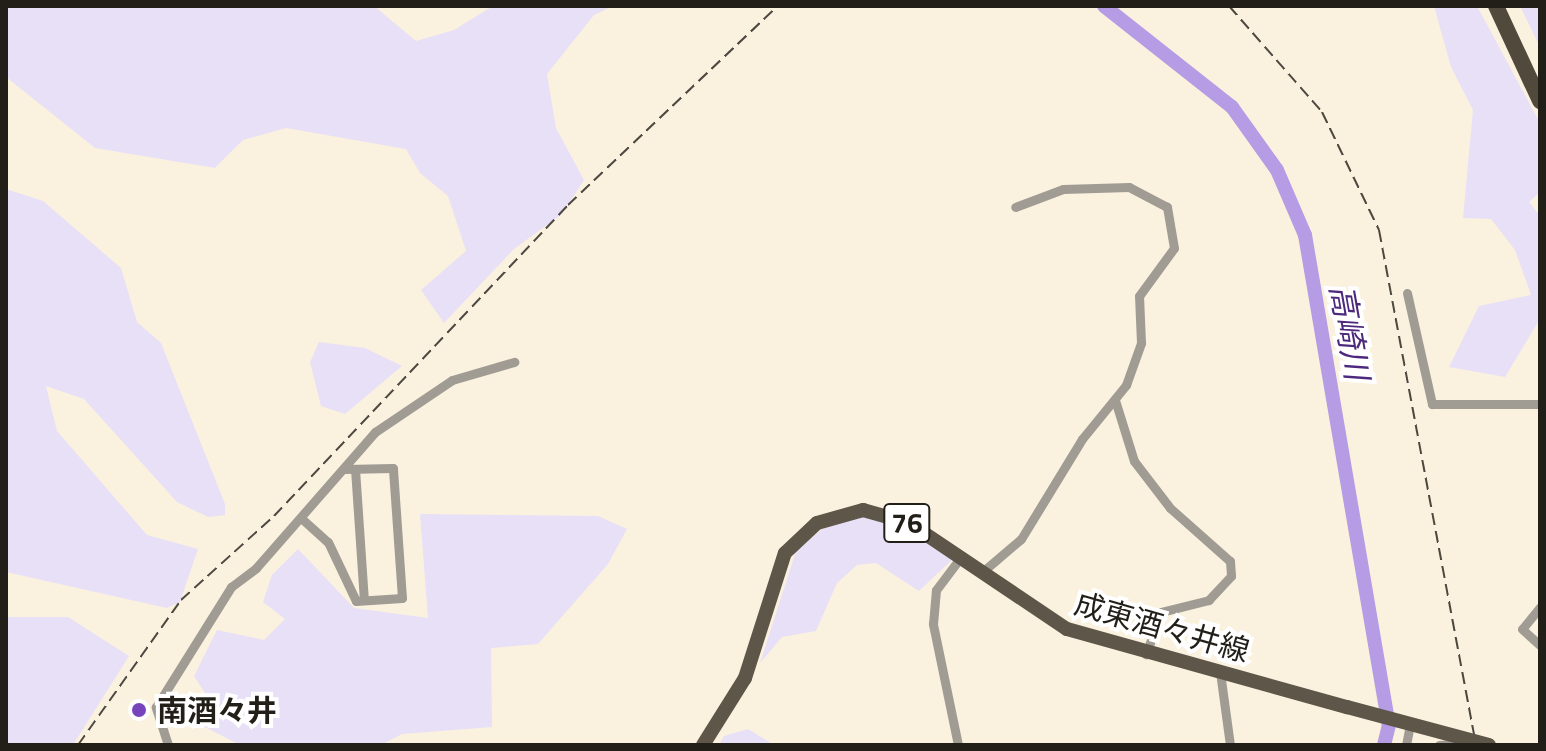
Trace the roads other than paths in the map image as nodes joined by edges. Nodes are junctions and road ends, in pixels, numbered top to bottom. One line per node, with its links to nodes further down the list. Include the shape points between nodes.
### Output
1 (1496, 6): 2 (highway)
2 (1540, 101)
3 (1015, 207): 6 (street, via 1063,189 1112,186 1150,195 1173,216 1174,248 1139,296 1138,359)
4 (1407, 293): 7 (street, via 1432,404)
5 (514, 362): 8 (street, via 452,380 375,432)
6 (1115, 400): 11 (street, via 1082,439 1021,539); 15 (street, via 1134,461 1170,508 1230,561 1231,576 1209,600 1161,612)
7 (1540, 404)
8 (350, 469): 9 (street); 12 (street); 12 (street, via 393,468 402,598)
9 (301, 518): 12 (street, via 328,542 356,601); 20 (street, via 231,587 156,707)
10 (961, 557): 11 (main road, 成東酒々井線 / 76); 21 (main road, 成東酒々井線 / 76, via 875,509 848,511 804,531 777,570 736,700); 22 (street, via 936,590 933,624)
11 (981, 573): 15 (main road, 成東酒々井線 / 76, via 1067,629)
12 (364, 600)
13 (1540, 607): 14 (street, via 1522,629)
14 (1540, 645)
15 (1146, 654): 16 (main road, 成東酒々井線 / 76)
16 (1220, 672): 17 (main road, 成東酒々井線 / 76, bridge); 23 (street)
17 (1410, 724): 19 (street); 25 (main road, 成東酒々井線 / 76, bridge)
18 (1467, 743): 24 (street)
19 (1406, 744)
20 (168, 745)
21 (703, 745)
22 (958, 745)
23 (1230, 745)
24 (1439, 745)
25 (1489, 745)

